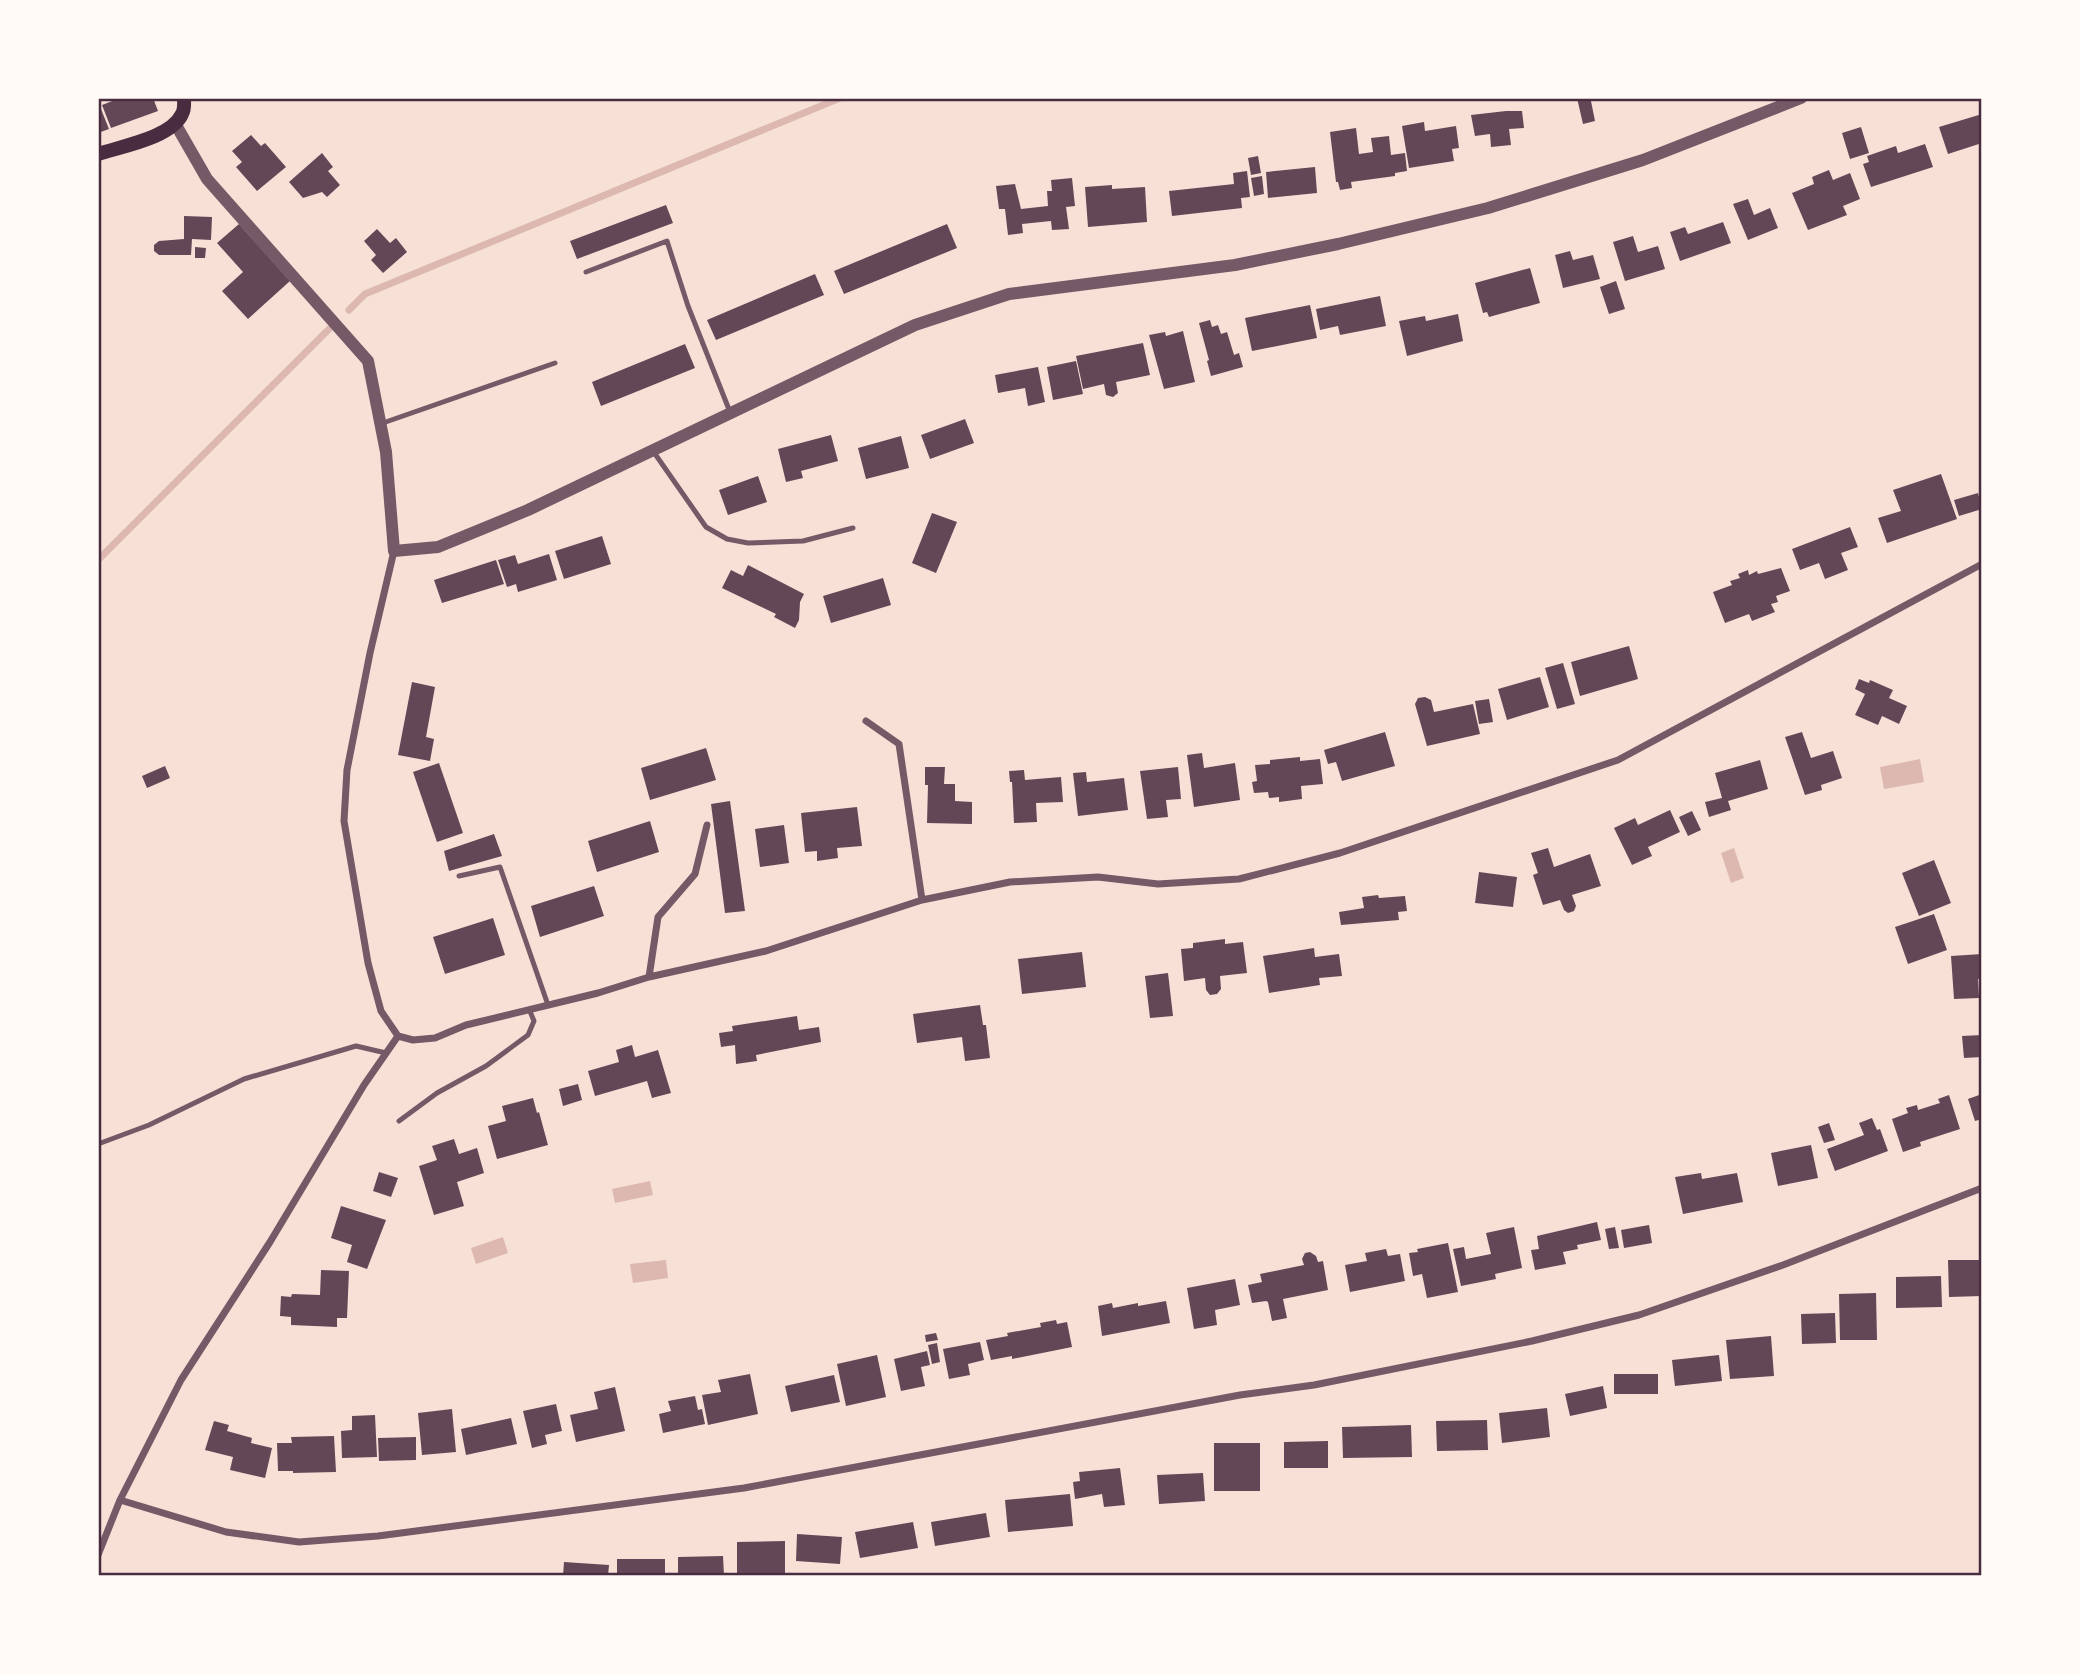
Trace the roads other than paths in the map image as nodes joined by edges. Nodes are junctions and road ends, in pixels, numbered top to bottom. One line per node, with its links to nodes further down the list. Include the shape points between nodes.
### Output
1 (184, 98): 3 (main road, via 184,112)
2 (1801, 98): 7 (street, via 1643,160 1488,208 1235,265 1009,294 915,325)
3 (176, 124): 4 (main road, via 166,132); 8 (street, via 207,179 369,361)
4 (98, 154)
5 (586, 272): 7 (lane, via 667,241)
6 (555, 363): 8 (lane)
7 (730, 412): 9 (street)
8 (380, 424): 11 (street)
9 (652, 451): 10 (lane, via 706,527 727,539 803,541); 11 (street, via 438,547)
10 (853, 527)
11 (394, 551): 20 (street, via 347,770 344,821 368,963 381,1011)
12 (1982, 564): 16 (street, via 1618,760 1339,853 1239,879 1158,884 1098,877 1010,882)
13 (866, 721): 16 (street, via 899,744)
14 (707, 825): 17 (street, via 695,874 658,916)
15 (459, 876): 18 (lane, via 500,867)
16 (922, 900): 17 (street, via 766,951)
17 (649, 977): 18 (street)
18 (548, 1005): 19 (street)
19 (529, 1009): 20 (street, via 435,1038); 22 (lane, via 534,1021 528,1035)
20 (398, 1036): 21 (street)
21 (386, 1053): 23 (lane, via 356,1046 244,1079); 25 (street, via 181,1380)
22 (399, 1121)
23 (98, 1144)
24 (1982, 1188): 25 (street, via 1639,1315 1546,1338 1314,1385 744,1488 378,1536 299,1542 226,1532)
25 (121, 1500): 26 (street)
26 (98, 1555)

